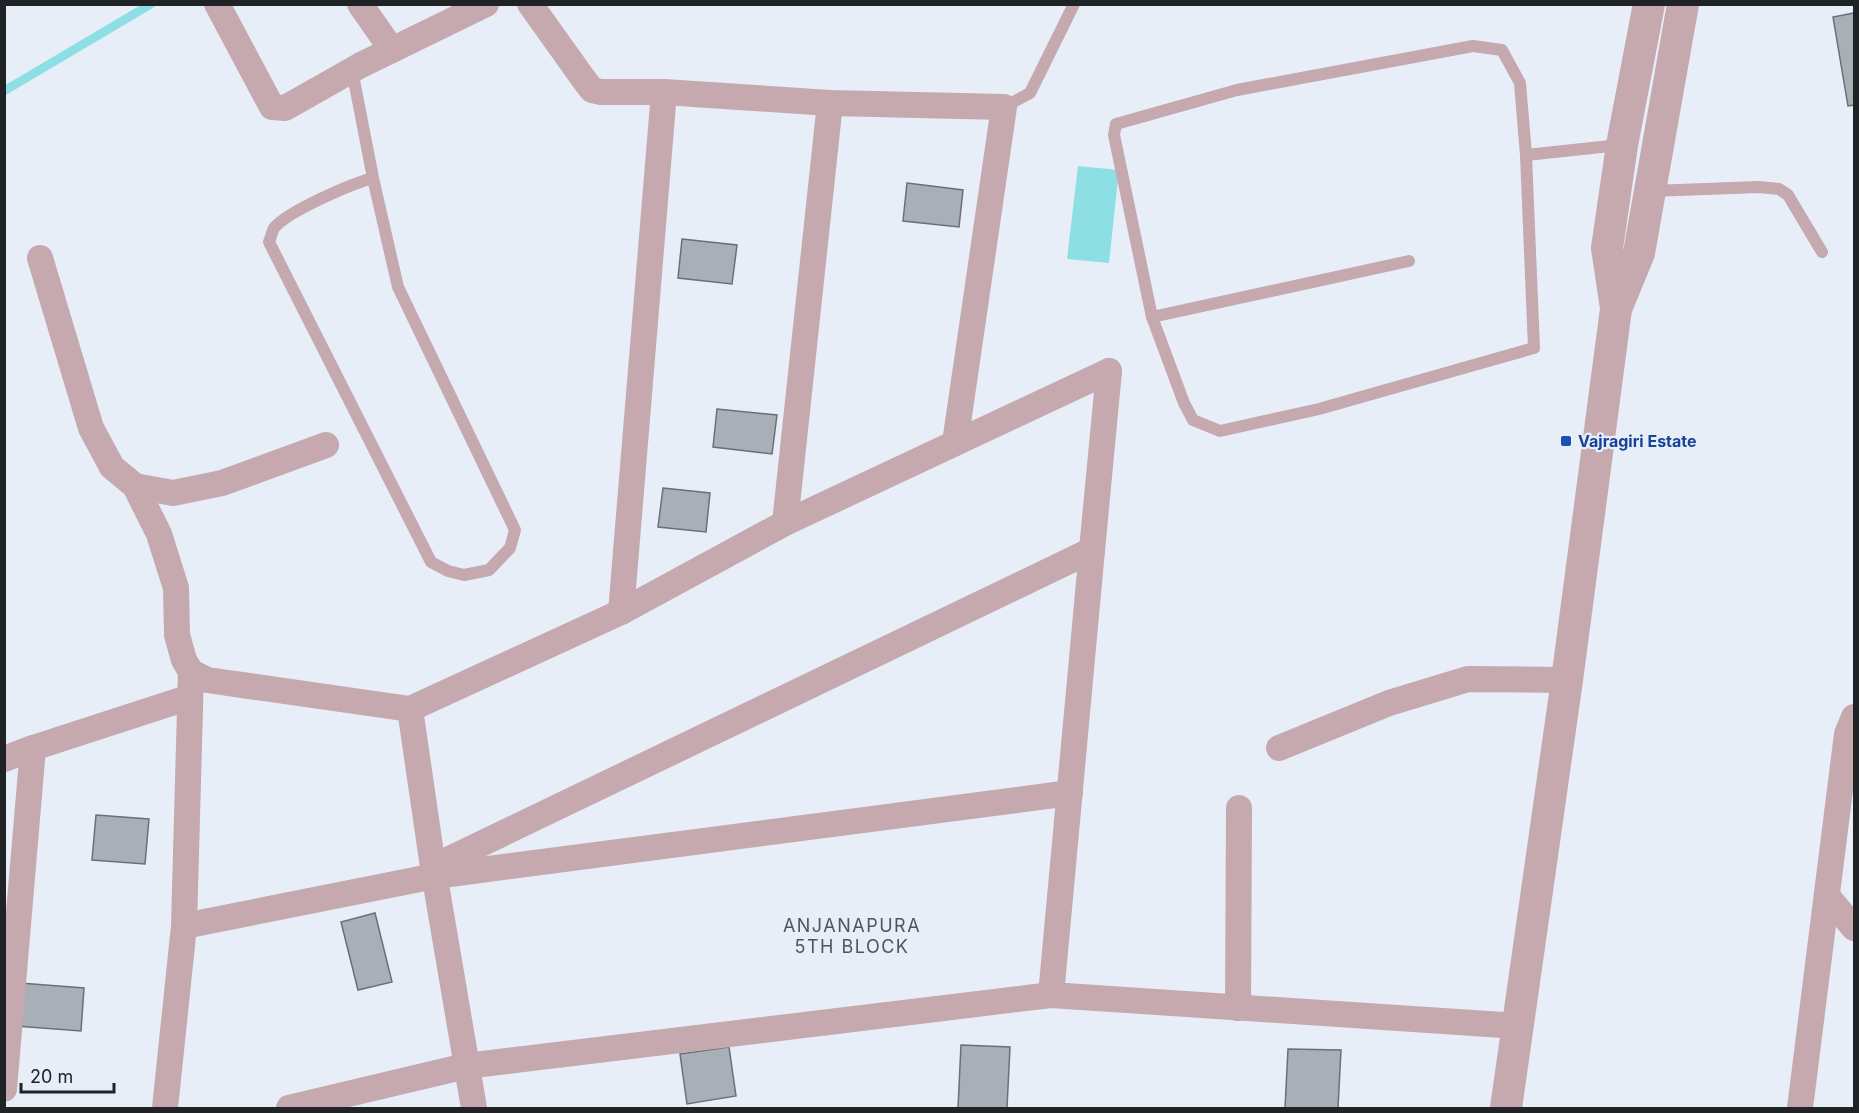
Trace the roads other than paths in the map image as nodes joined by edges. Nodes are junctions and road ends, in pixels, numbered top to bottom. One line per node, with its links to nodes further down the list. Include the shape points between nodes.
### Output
1 (217, 4): 9 (street, via 272,107 285,108)
2 (360, 4): 8 (street)
3 (486, 4): 8 (street)
4 (530, 4): 10 (street, via 592,90)
5 (1074, 4): 12 (lane, via 1030,93)
6 (1648, 4): 13 (street)
7 (1683, 4): 16 (street)
8 (392, 50): 9 (street)
9 (352, 70): 15 (lane)
10 (664, 92): 11 (street); 27 (street)
11 (830, 103): 12 (street); 25 (street)
12 (1004, 107): 22 (street)
13 (1622, 145): 14 (lane); 20 (street, via 1607,248)
14 (1526, 154): 21 (lane, via 1534,348 1319,409 1220,431 1193,420); 21 (lane, via 1520,83 1502,50 1473,46 1237,90 1116,124 1114,135)
15 (373, 178): 15 (lane, via 398,287 515,531 510,548 489,570 464,575 430,562 269,242 273,229 294,213)
16 (1650, 191): 17 (lane, via 1779,189 1788,195); 20 (street, via 1639,253)
17 (1822, 252)
18 (40, 258): 24 (street, via 91,428 112,467)
19 (1409, 261): 21 (lane)
20 (1616, 309): 29 (street)
21 (1152, 317)
22 (955, 443): 25 (street); 26 (street, via 1109,371)
23 (326, 445): 24 (street, via 222,483 173,493)
24 (135, 486): 28 (street, via 159,534 176,588 177,635)
25 (785, 523): 27 (street)
26 (1092, 550): 36 (street); 38 (street)
27 (621, 612): 31 (street)
28 (192, 672): 30 (street); 31 (street, via 207,680)
29 (1567, 680): 34 (street, via 1468,679 1389,703); 44 (street)
30 (190, 697): 33 (street); 40 (street)
31 (410, 709): 38 (street)
32 (1854, 717): 39 (street, via 1847,734)
33 (33, 748): 35 (street); 46 (street)
34 (1279, 748)
35 (4, 759)
36 (1070, 793): 38 (street); 42 (street)
37 (1239, 808): 43 (street)
38 (434, 872): 40 (street); 45 (street)
39 (1827, 896): 41 (street); 51 (street)
40 (184, 926): 47 (street)
41 (1854, 928)
42 (1051, 995): 43 (street); 45 (street)
43 (1238, 1008): 44 (street)
44 (1518, 1026): 50 (street)
45 (466, 1066): 48 (street); 49 (street)
46 (4, 1089)
47 (165, 1108)
48 (289, 1108)
49 (474, 1108)
50 (1506, 1108)
51 (1800, 1108)

